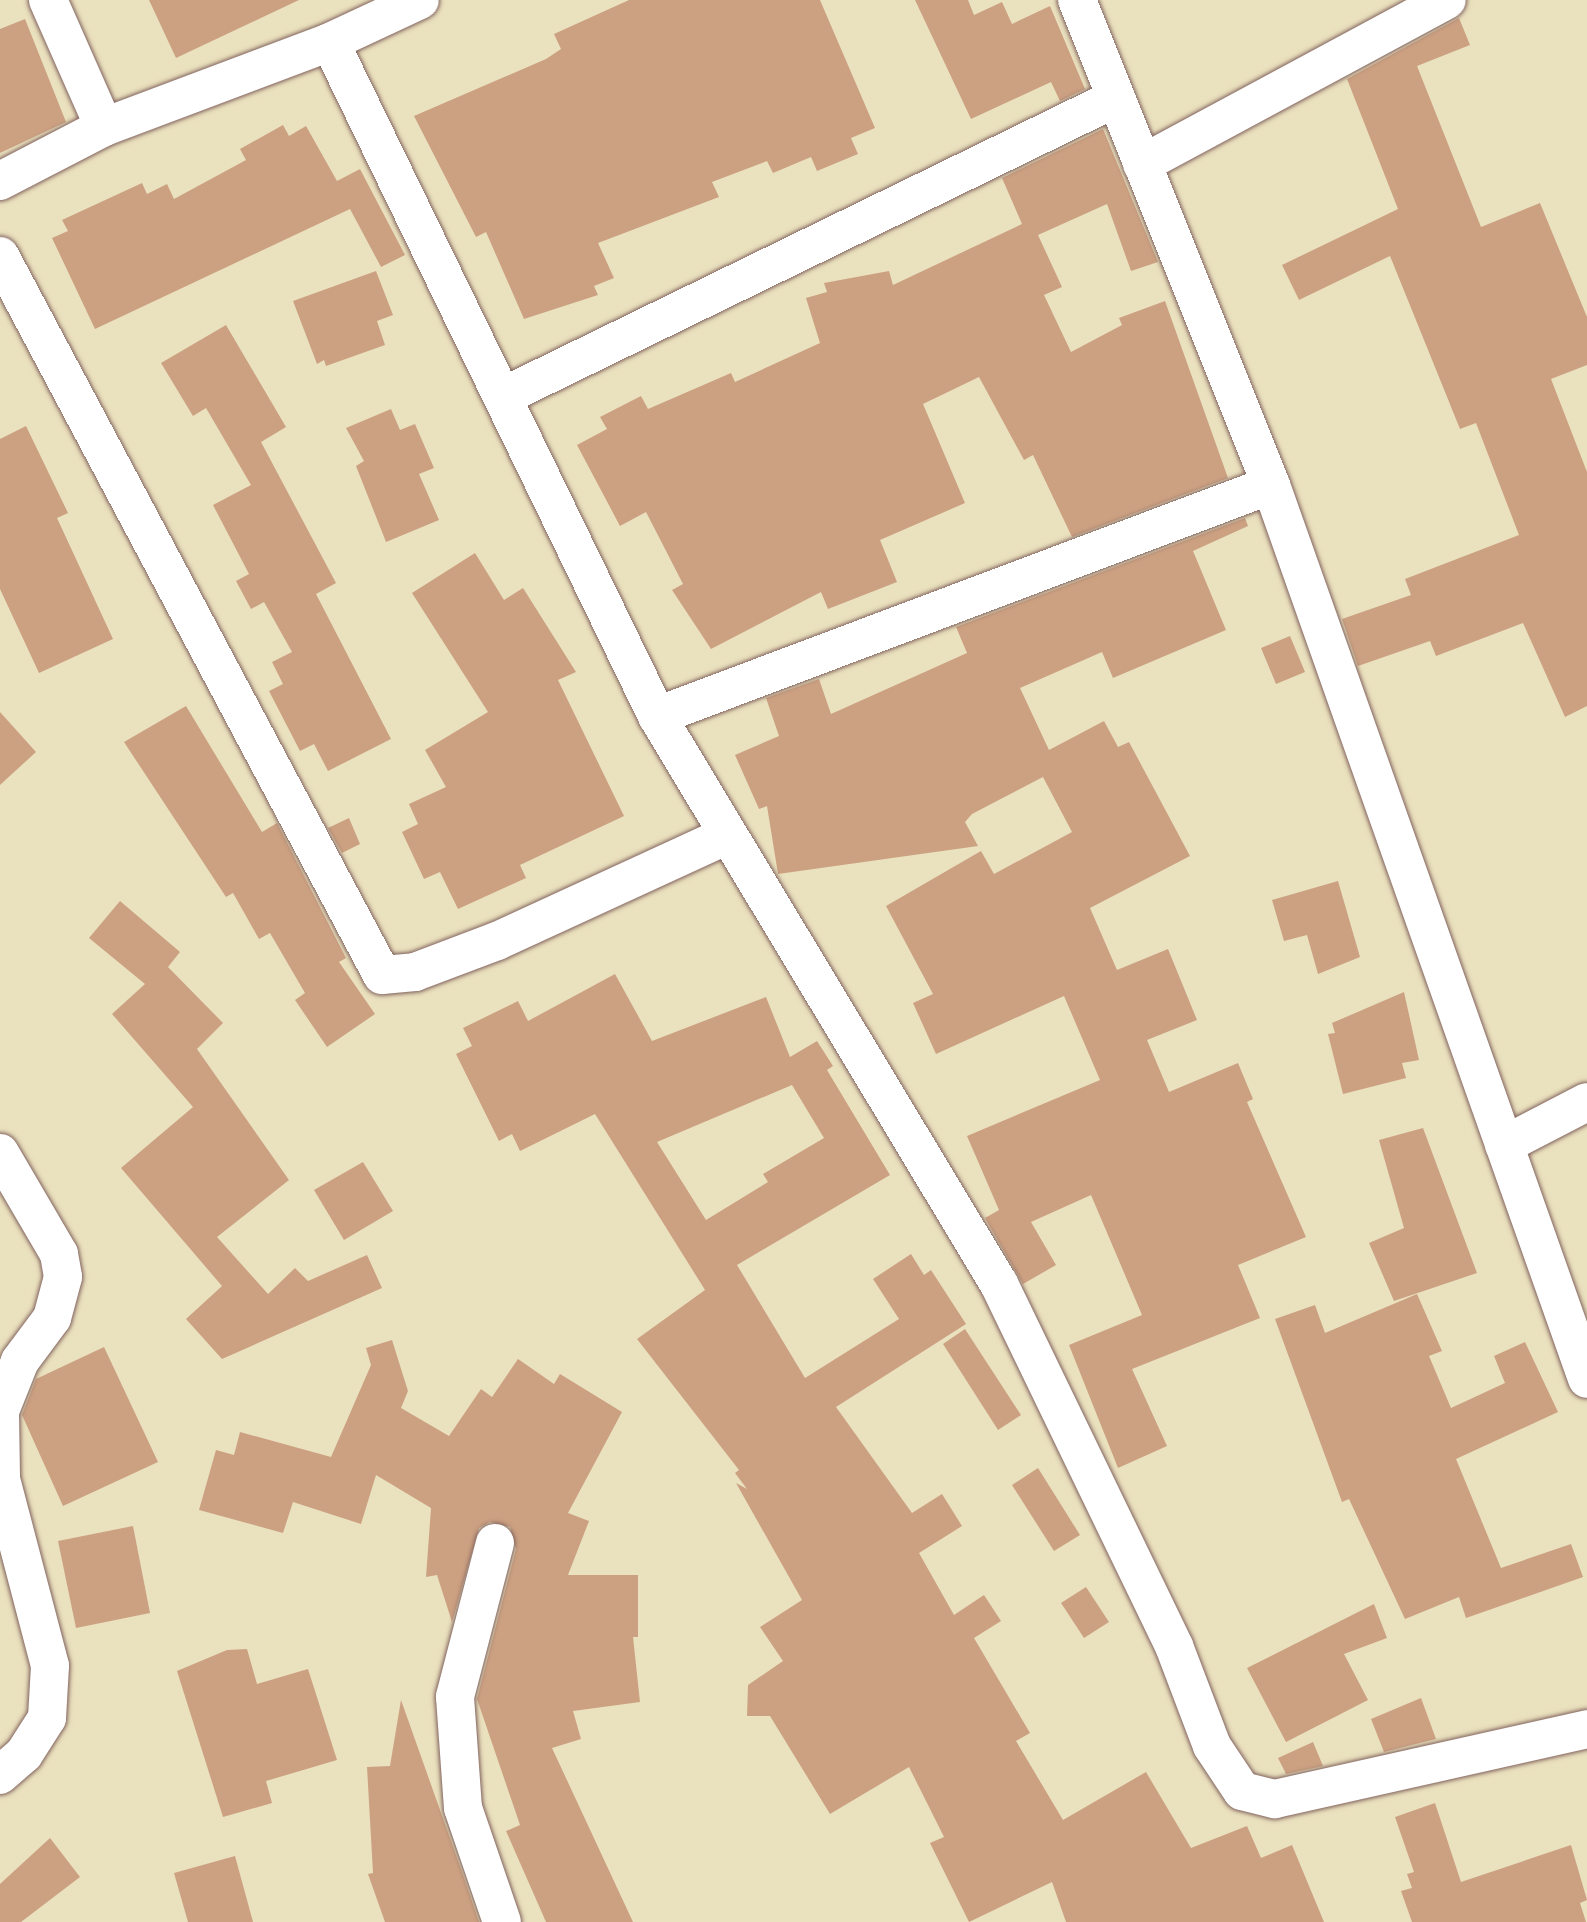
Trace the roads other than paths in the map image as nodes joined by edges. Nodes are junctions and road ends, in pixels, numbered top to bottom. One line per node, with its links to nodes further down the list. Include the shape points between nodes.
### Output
1 (48, 0): 7 (street)
2 (420, 0): 5 (street)
3 (1077, 0): 6 (street)
4 (1447, 0): 8 (street)
5 (330, 43): 7 (street); 11 (street)
6 (1116, 98): 8 (street); 11 (street)
7 (104, 127): 9 (street)
8 (1142, 164): 12 (street)
9 (0, 181)
10 (0, 256): 14 (street, via 382,975 415,972 497,941)
11 (506, 396): 13 (street)
12 (1271, 485): 13 (street); 16 (street)
13 (657, 716): 14 (street)
14 (725, 836): 21 (street, via 999,1284 1174,1646 1212,1746 1242,1791 1275,1799)
15 (1587, 1102): 16 (street)
16 (1504, 1145): 18 (street)
17 (0, 1153): 19 (street, via 59,1254 63,1277 52,1318 20,1361)
18 (1587, 1379)
19 (0, 1412): 22 (street, via 1,1479 50,1666 47,1718 24,1754)
20 (495, 1543): 23 (street, via 455,1697 463,1808)
21 (1587, 1729)
22 (0, 1775)
23 (502, 1922)

